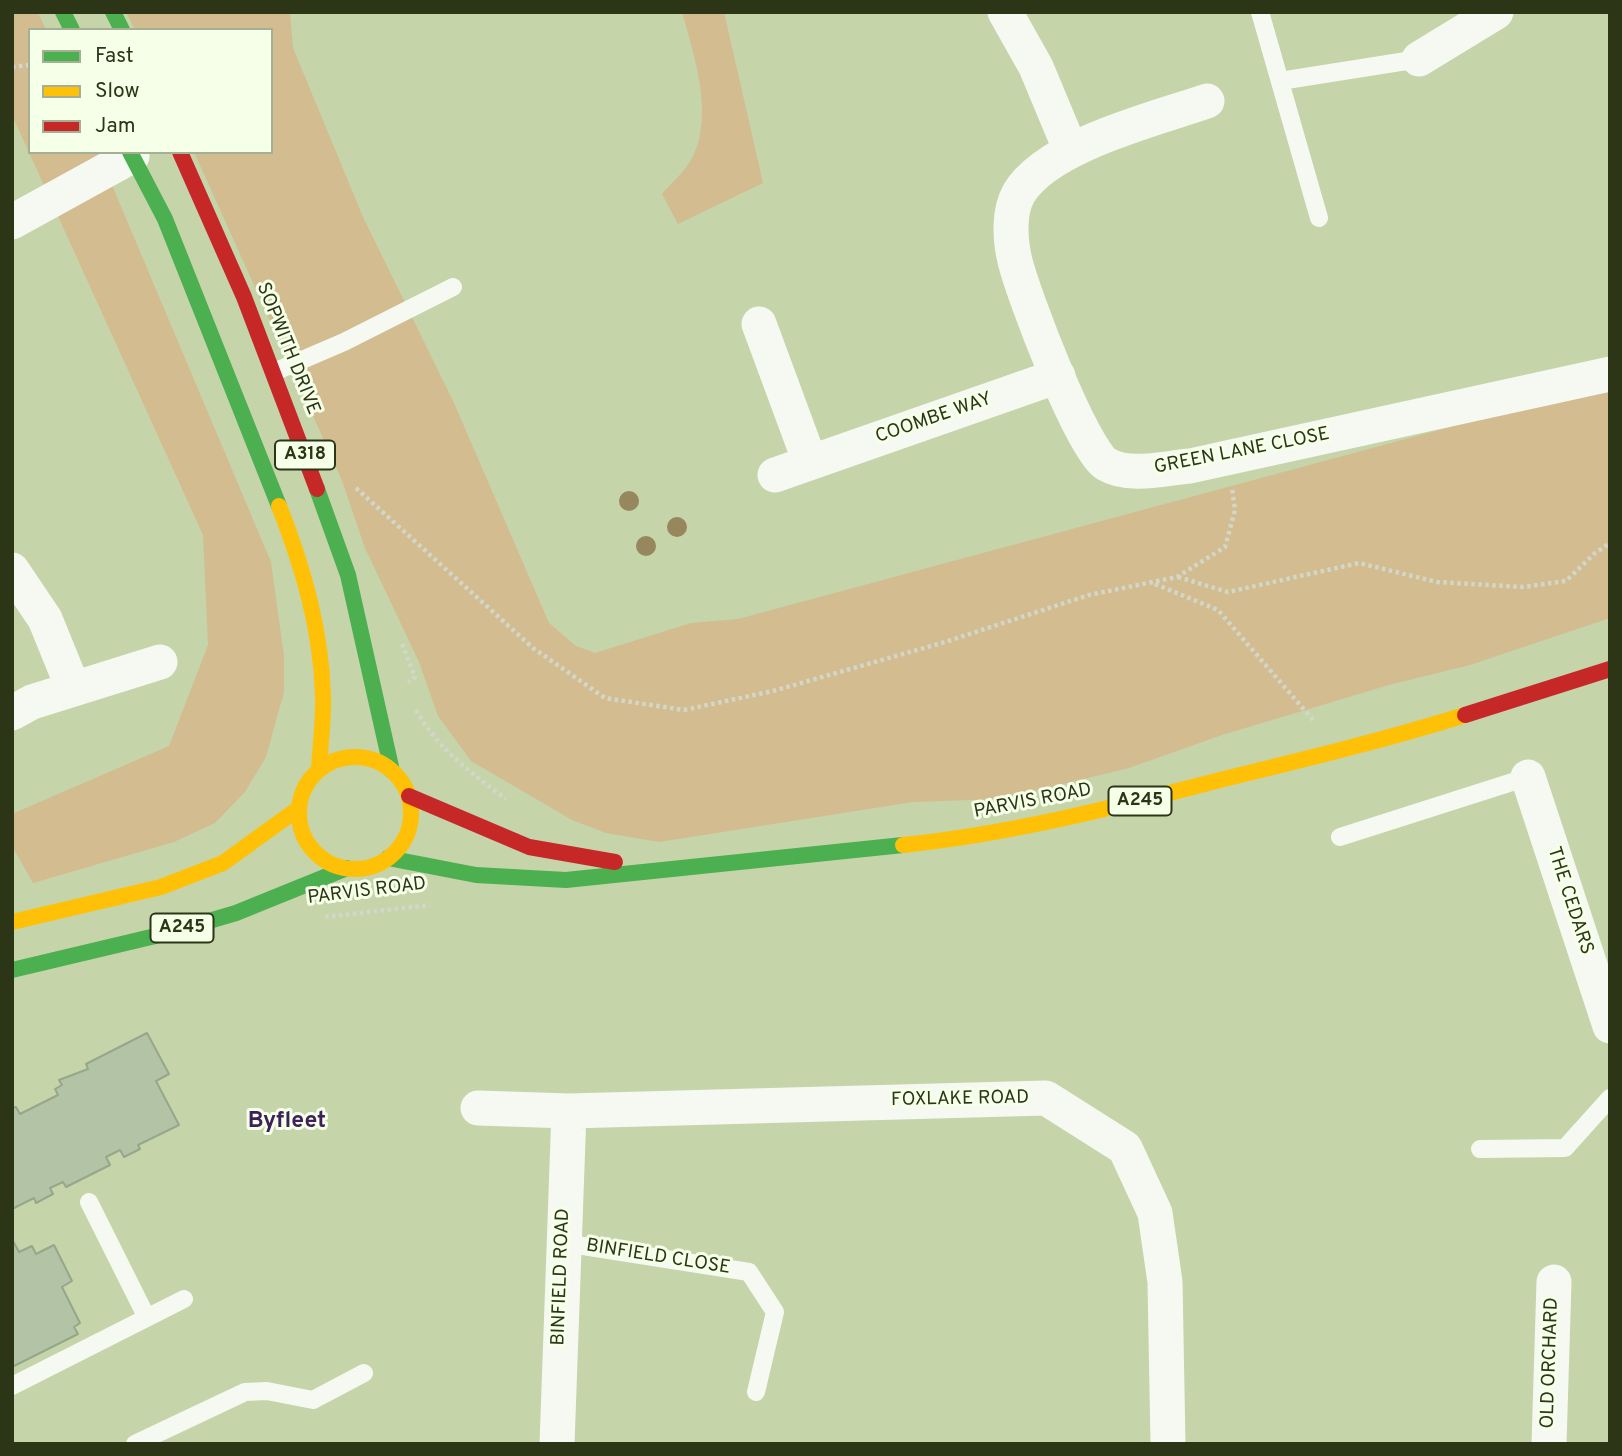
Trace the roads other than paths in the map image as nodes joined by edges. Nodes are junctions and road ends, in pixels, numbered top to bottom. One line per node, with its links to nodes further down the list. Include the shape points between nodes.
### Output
1 (64, 12): 6 (main road)
2 (113, 12): 7 (main road)
3 (1005, 12): 11 (street, via 1035,67)
4 (1259, 12): 9 (lane)
5 (1496, 12): 8 (street)
6 (71, 28)
7 (120, 28)
8 (1419, 59): 9 (lane)
9 (1280, 81): 14 (lane)
10 (1207, 102): 11 (street, GREEN LANE CLOSE)
11 (1071, 151): 20 (street, GREEN LANE CLOSE, via 1038,169 1018,195 1010,223 1015,261)
12 (131, 154): 15 (street); 28 (main road, A318, via 165,219 308,586 324,696)
13 (181, 154): 18 (main road, SOPWITH DRIVE / A318)
14 (1319, 218)
15 (12, 222)
16 (453, 287): 18 (lane)
17 (759, 324): 21 (street)
18 (274, 372): 29 (main road, SOPWITH DRIVE / A318, via 356,600)
19 (1610, 373): 20 (street, GREEN LANE CLOSE, via 1225,458 1130,472 1105,464 1090,447)
20 (1058, 376): 21 (street, COOMBE WAY)
21 (810, 462): 22 (street, COOMBE WAY)
22 (775, 475)
23 (12, 570): 26 (street, via 45,619)
24 (160, 662): 26 (street)
25 (1610, 669): 36 (main road, PARVIS ROAD / A245, via 1410,732 1078,815 915,844)
26 (73, 688): 27 (street)
27 (12, 713)
28 (319, 770): 29 (main road, via 348,757 379,762); 32 (main road, A245, via 302,794)
29 (392, 771): 31 (main road)
30 (1528, 777): 33 (lane); 39 (street, THE CEDARS)
31 (409, 796): 34 (main road, via 409,830); 36 (main road, PARVIS ROAD / A245, via 529,847)
32 (299, 808): 35 (main road, via 300,825 311,847 331,864); 37 (main road, A245, via 223,863 174,882)
33 (1340, 837)
34 (388, 858): 35 (main road, A245, via 361,869); 36 (main road, PARVIS ROAD / A245, via 530,881)
35 (346, 869): 38 (main road, PARVIS ROAD / A245, via 236,913)
36 (657, 869)
37 (12, 922)
38 (12, 970)
39 (1602, 973): 40 (street, THE CEDARS)
40 (1610, 1026)
41 (1610, 1098): 44 (lane, via 1565,1148)
42 (478, 1108): 43 (street, FOXLAKE ROAD)
43 (569, 1111): 46 (street, BINFIELD ROAD); 55 (street, FOXLAKE ROAD, via 1046,1098 1125,1148 1154,1213 1165,1282)
44 (1480, 1149)
45 (89, 1202): 49 (lane)
46 (564, 1243): 52 (lane, BINFIELD CLOSE, via 749,1272 775,1312); 54 (street, BINFIELD ROAD)
47 (1554, 1282): 56 (street, OLD ORCHARD)
48 (184, 1299): 49 (lane)
49 (146, 1316): 51 (lane)
50 (364, 1373): 53 (lane, via 313,1400 267,1391 245,1392)
51 (12, 1386)
52 (756, 1392)
53 (135, 1444)
54 (557, 1444)
55 (1168, 1444)
56 (1549, 1444)

